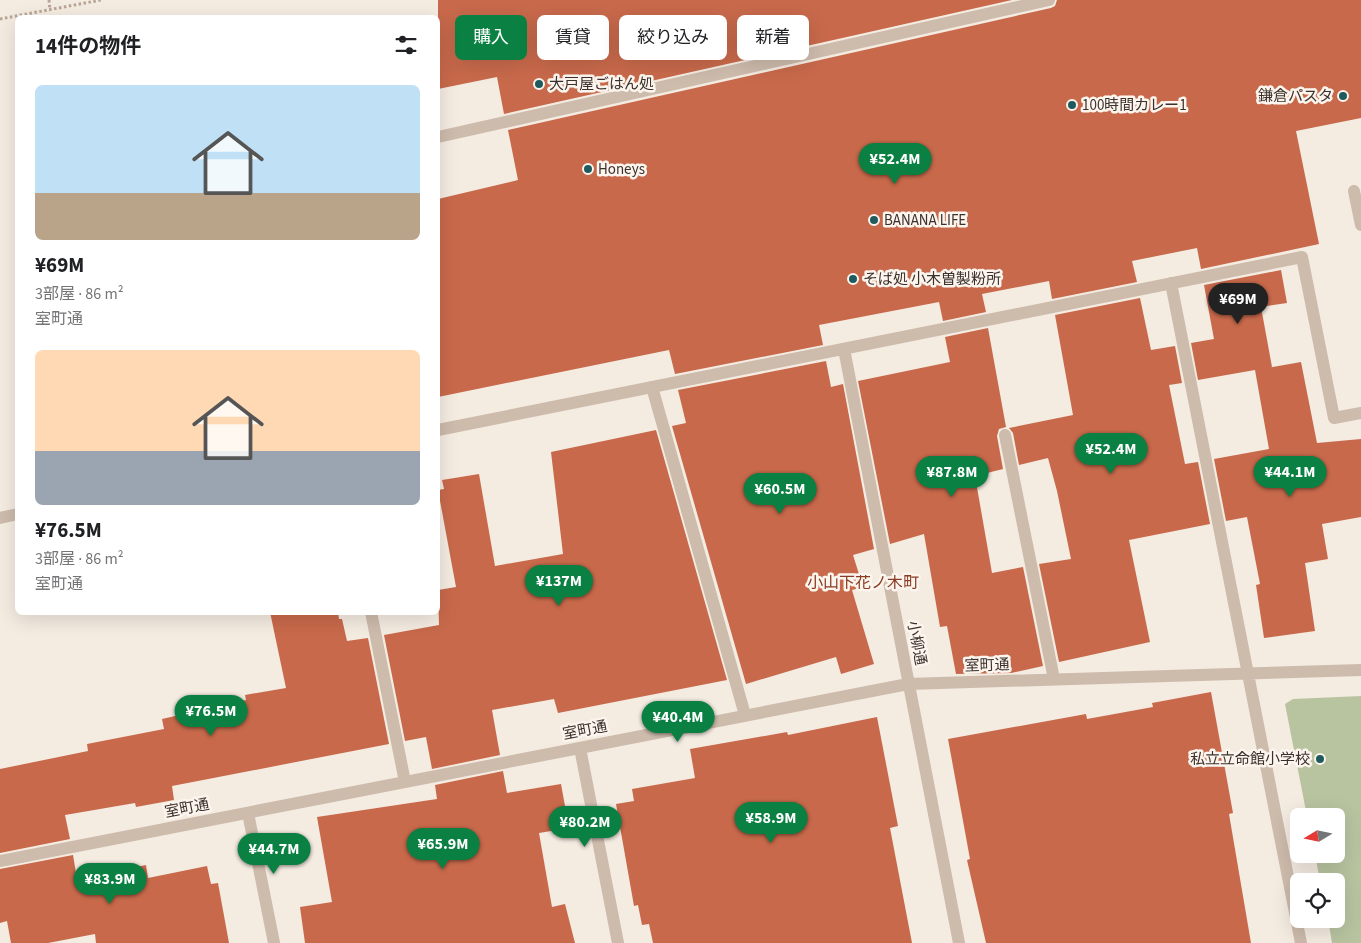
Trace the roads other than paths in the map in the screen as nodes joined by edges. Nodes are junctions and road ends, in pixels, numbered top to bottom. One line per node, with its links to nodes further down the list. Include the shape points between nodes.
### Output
1 (1049, 0): 2 (street)
2 (440, 137)
3 (1354, 191): 4 (street)
4 (1361, 225)
5 (1171, 283): 6 (street); 8 (street, via 1302,257 1334,418); 15 (street)
6 (844, 349): 7 (street); 17 (street, 小柳通)
7 (652, 387): 9 (street); 18 (street)
8 (1361, 413)
9 (440, 430)
10 (1005, 435): 16 (street)
11 (15, 515): 12 (street)
12 (0, 518)
13 (372, 615): 20 (street)
14 (1361, 670): 15 (street, 室町通)
15 (1247, 674): 16 (street, 室町通); 26 (street)
16 (1054, 679): 17 (street, 室町通)
17 (908, 684): 18 (street, 室町通); 25 (street, 小柳通)
18 (745, 715): 19 (street, 室町通)
19 (580, 748): 20 (street, 室町通); 24 (street)
20 (405, 782): 21 (street, 室町通)
21 (248, 812): 22 (street, 室町通); 23 (street)
22 (0, 861)
23 (274, 943)
24 (618, 943)
25 (959, 943)
26 (1300, 943)

